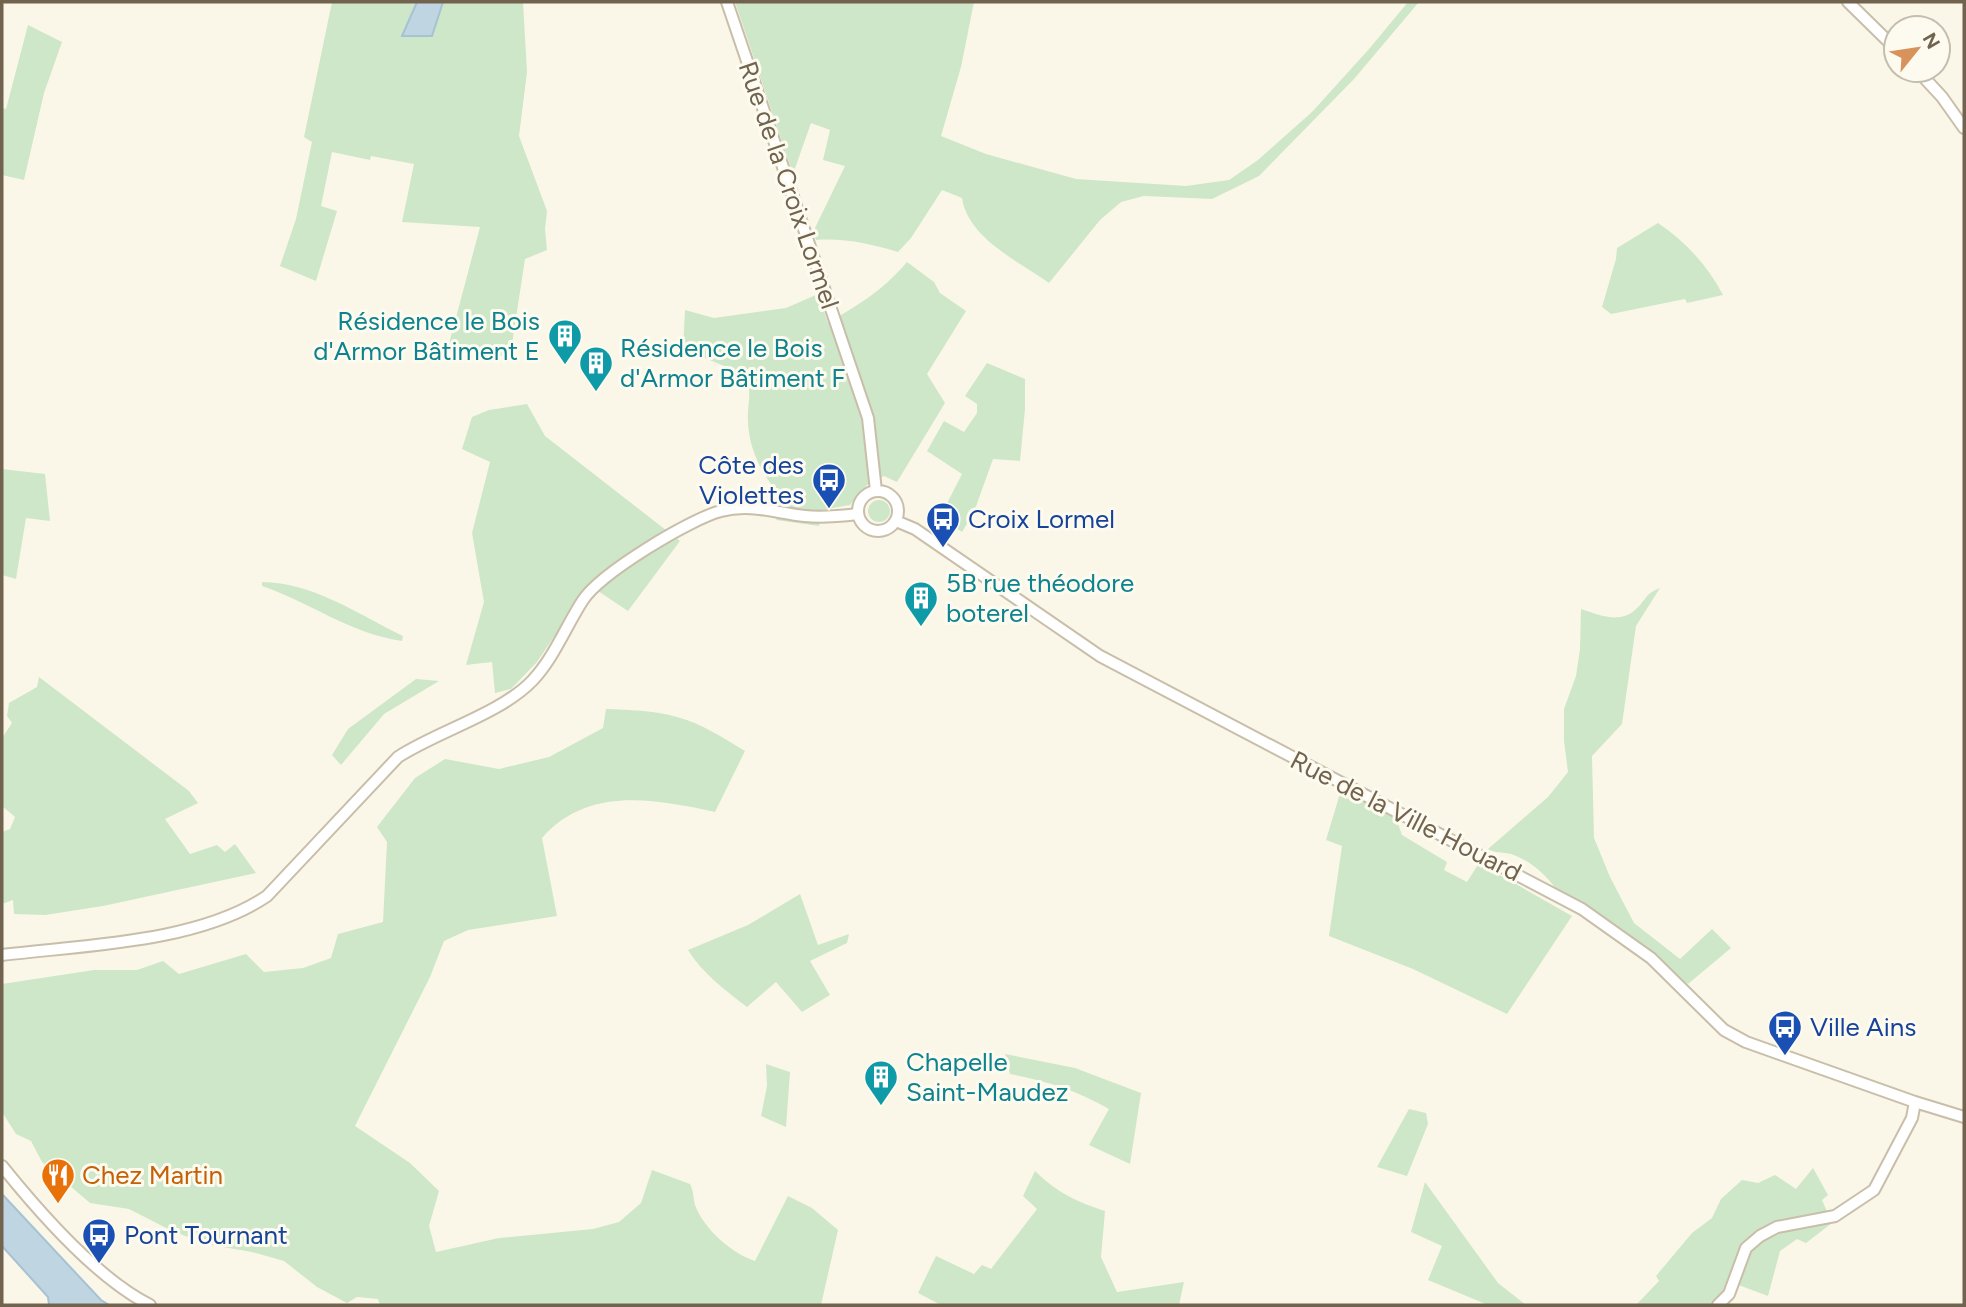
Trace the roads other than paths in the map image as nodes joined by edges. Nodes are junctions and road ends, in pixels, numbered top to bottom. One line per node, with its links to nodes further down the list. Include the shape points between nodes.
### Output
1 (727, 2): 6 (street, Rue de la Croix Lormel, via 868,418)
2 (1848, 2): 3 (street)
3 (1882, 35)
4 (1930, 84): 5 (street)
5 (1964, 128)
6 (876, 491): 7 (street, via 861,500); 8 (street, via 893,497 898,508)
7 (858, 514): 8 (street, via 862,524 873,531 886,530); 9 (street, via 822,517 745,506 724,510 702,516 618,568 585,597 532,681 497,706 398,757 267,896 253,905 205,924 159,935)
8 (896, 522): 10 (street, Rue de la Ville Houard, via 915,529 1100,656 1590,914 1651,958 1724,1030 1768,1051)
9 (2, 955)
10 (1915, 1102): 11 (street, Rue de la Ville Houard); 14 (street, via 1912,1118 1874,1190 1835,1216 1777,1227 1760,1236 1746,1248 1729,1294)
11 (1964, 1117)
12 (2, 1166): 13 (street, via 69,1241 119,1287)
13 (150, 1305)
14 (1718, 1305)

